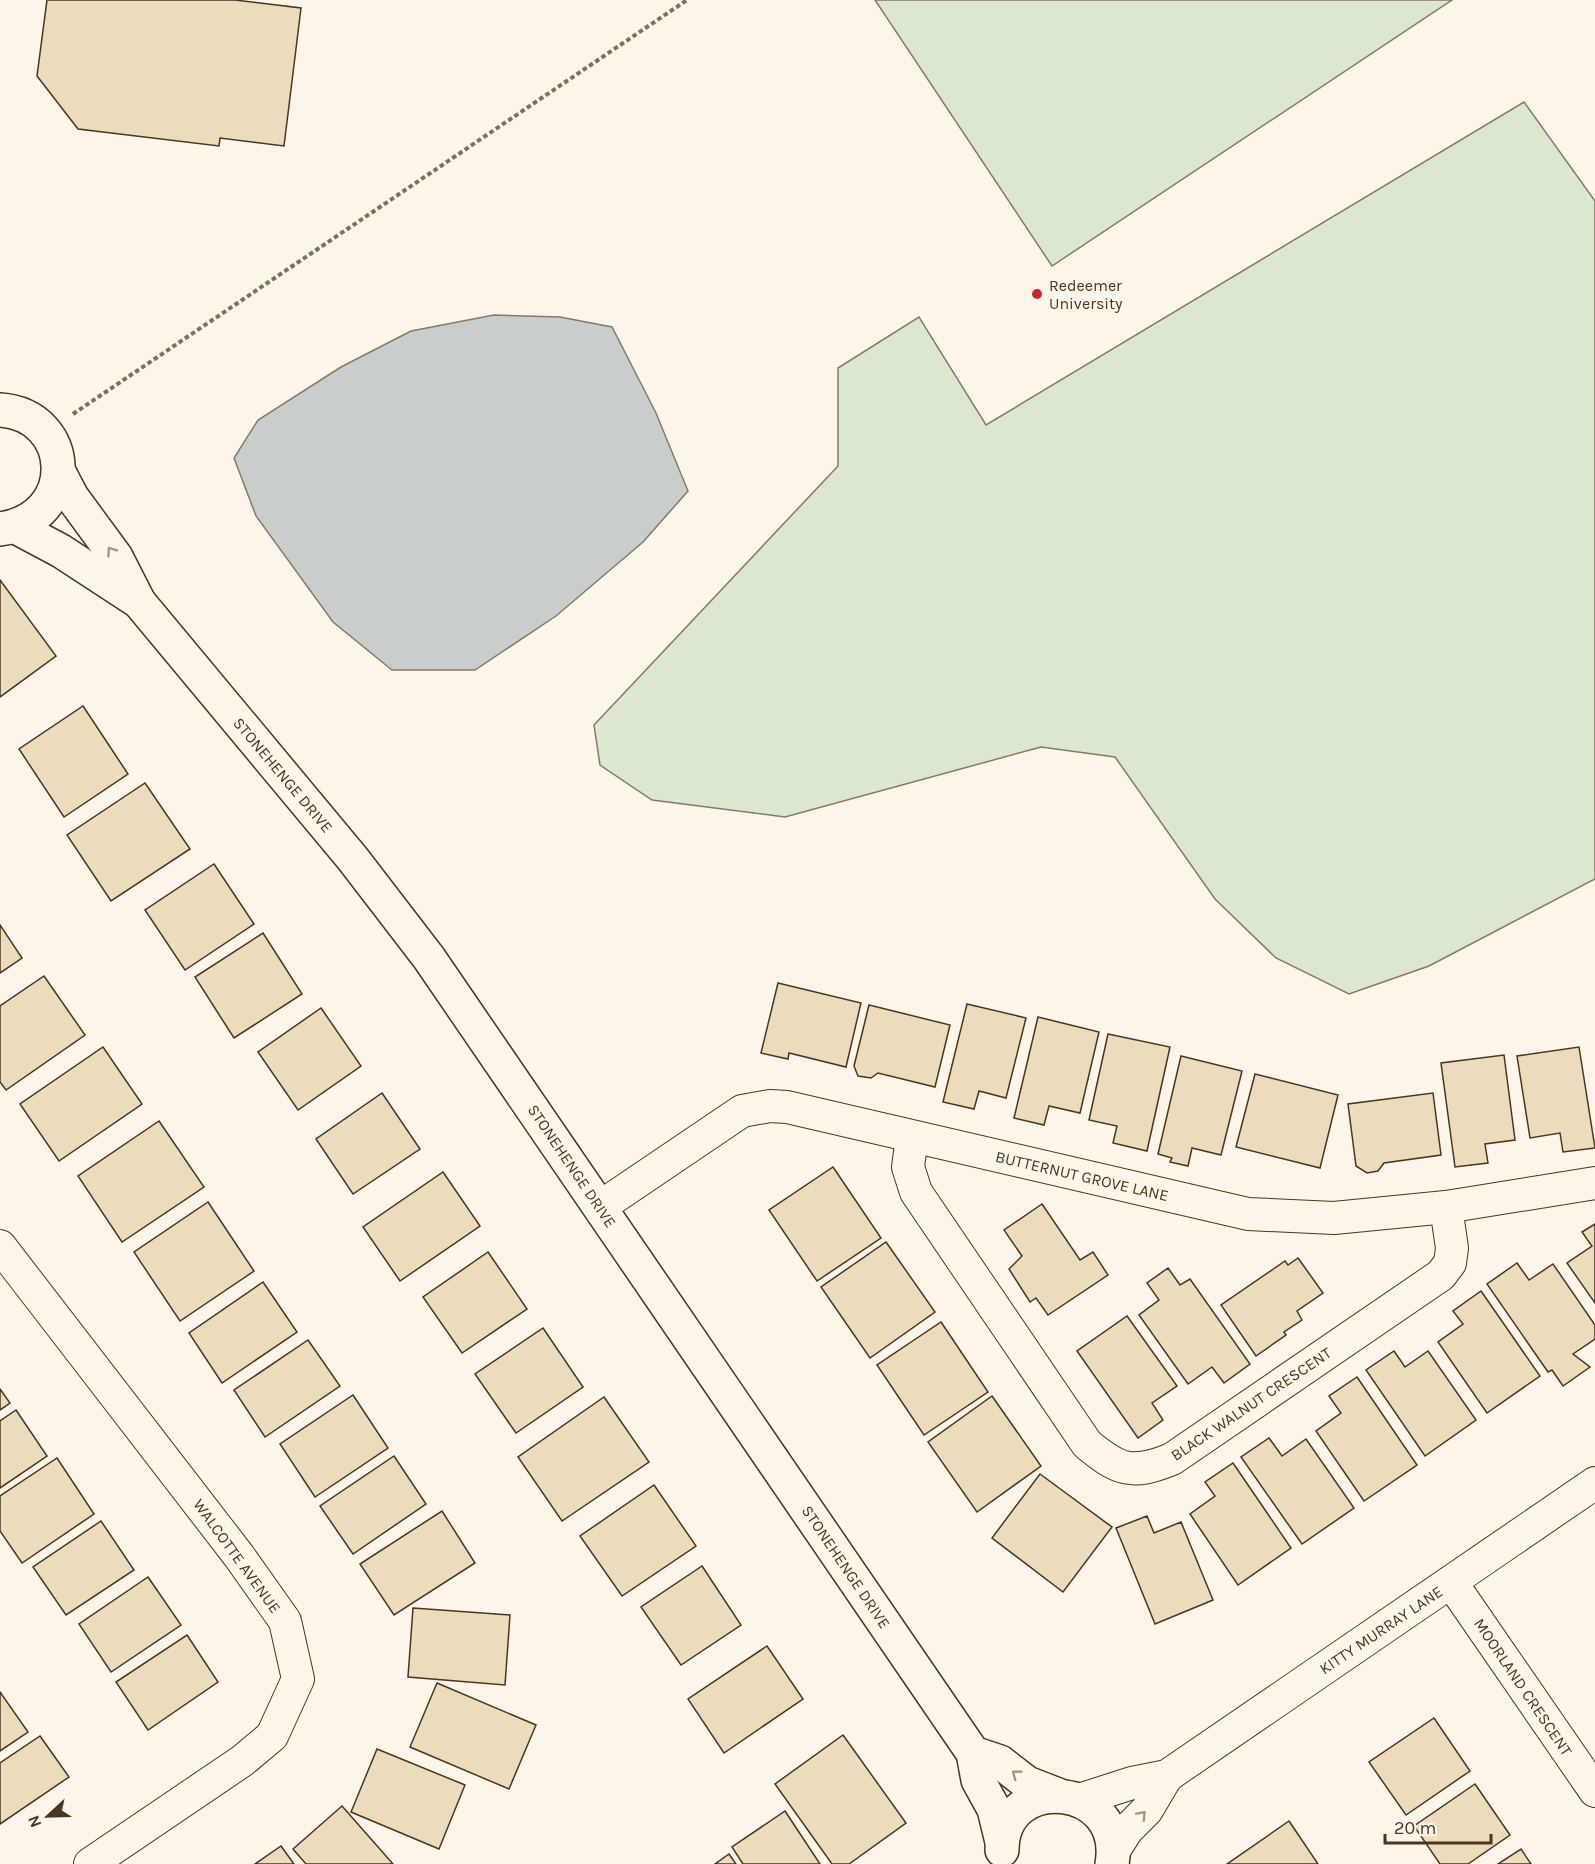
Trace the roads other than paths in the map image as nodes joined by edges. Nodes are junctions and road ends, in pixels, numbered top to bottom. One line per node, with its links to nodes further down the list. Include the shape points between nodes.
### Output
1 (1, 409): 2 (street, STONEHENGE DRIVE, via 37,423 57,454)
2 (59, 472): 3 (street, via 56,490 46,507 33,519); 4 (street, STONEHENGE DRIVE, one-way to 2, via 116,557 72,497)
3 (8, 528): 4 (street, STONEHENGE DRIVE, via 61,551)
4 (139, 602): 7 (street, STONEHENGE DRIVE, via 353,859 422,949)
5 (912, 1137): 7 (street, BUTTERNUT GROVE LANE, via 787,1107 742,1111); 8 (street, BUTTERNUT GROVE LANE, via 1248,1214 1334,1218); 8 (street, BLACK WALNUT CRESCENT, via 908,1167 916,1192 1087,1444 1107,1461 1129,1468 1150,1468 1172,1459 1441,1275 1450,1263 1452,1248)
6 (1595, 1183): 8 (street, BUTTERNUT GROVE LANE)
7 (600, 1207): 12 (street, STONEHENGE DRIVE)
8 (1446, 1207)
9 (0, 1246): 18 (street, WALCOTTE AVENUE, via 285,1621 298,1679 272,1736 242,1761)
10 (1595, 1483): 11 (street, KITTY MURRAY LANE)
11 (1451, 1582): 13 (street, KITTY MURRAY LANE); 14 (street, MOORLAND CRESCENT)
12 (973, 1753): 15 (street, one-way to 12, via 1027,1783 1000,1762); 16 (street, STONEHENGE DRIVE, via 978,1780 994,1809)
13 (1167, 1776): 15 (street, KITTY MURRAY LANE); 17 (street, KITTY MURRAY LANE, one-way to 13, via 1128,1830 1148,1810)
14 (1595, 1791)
15 (1069, 1797): 16 (street, via 1042,1797 1016,1813 1006,1827); 17 (street, via 1094,1809 1104,1821 1111,1836)
16 (1001, 1858)
17 (1112, 1858)
18 (90, 1864)

